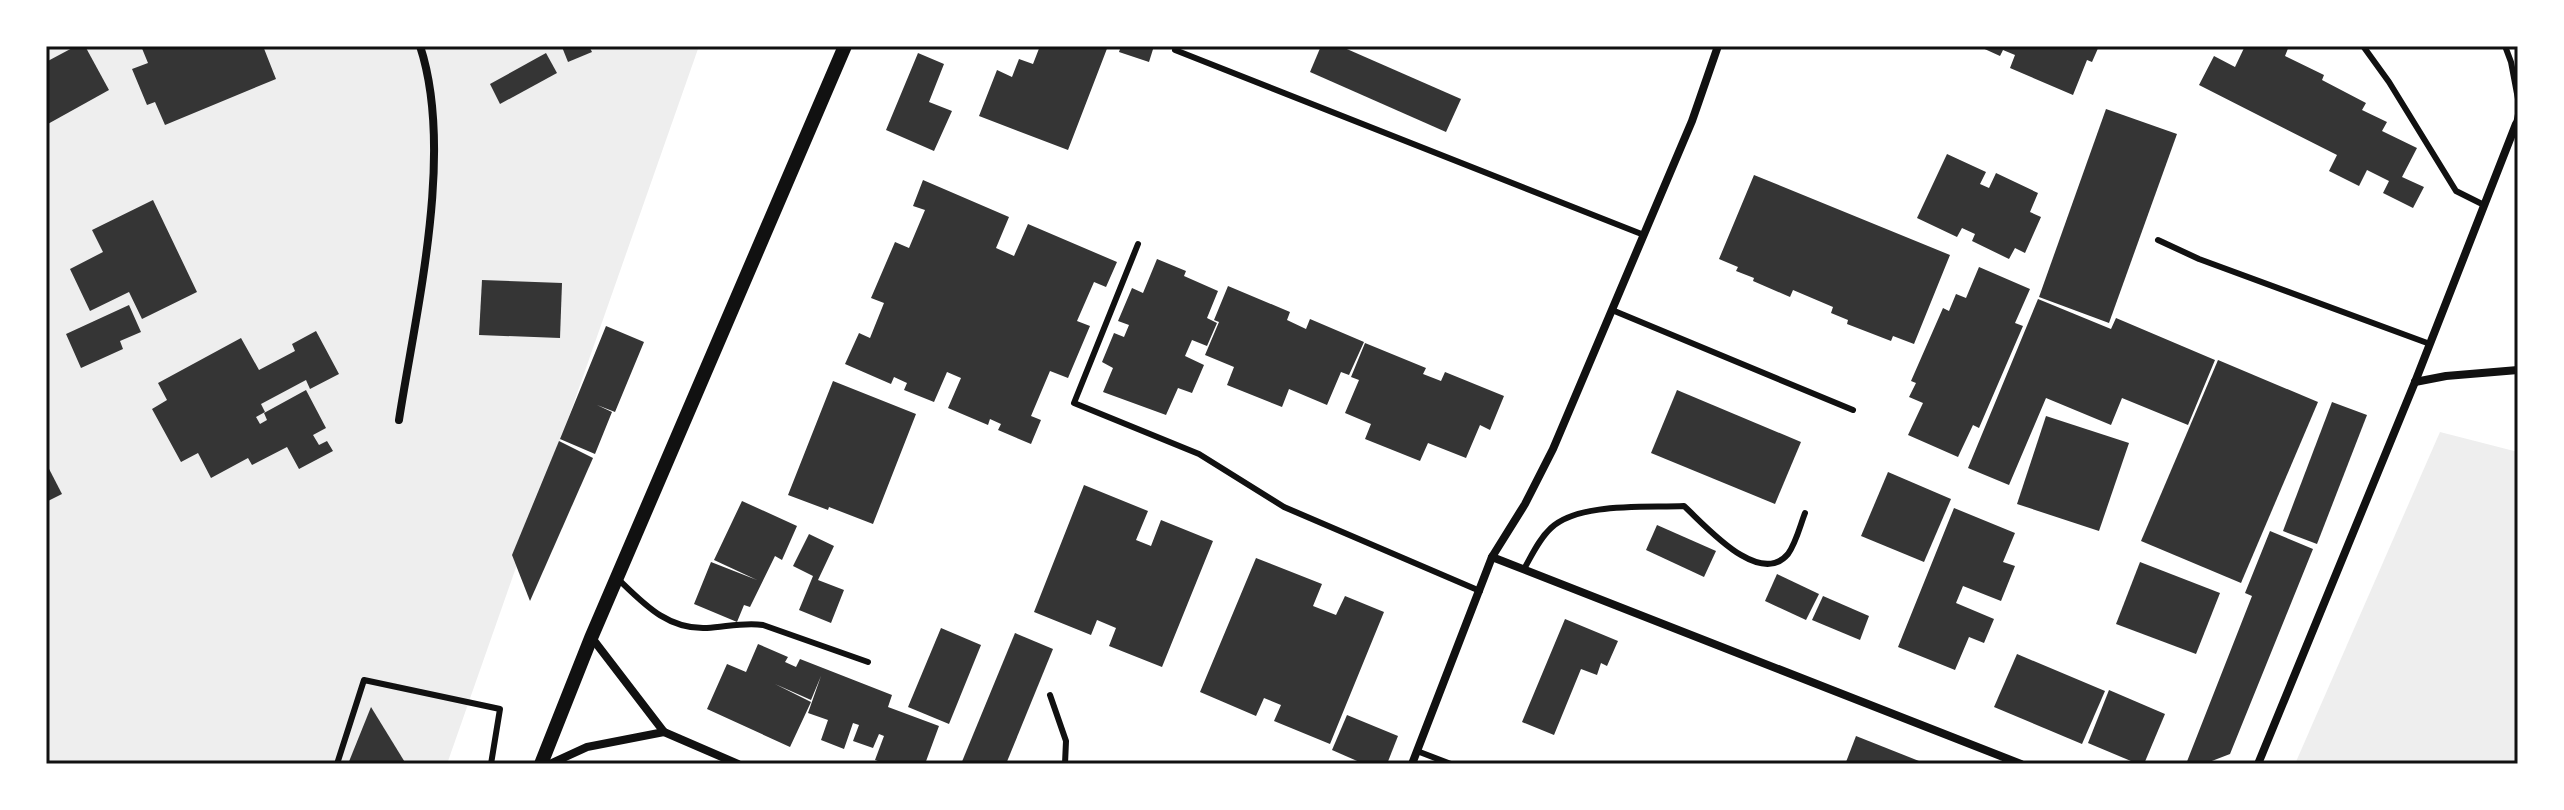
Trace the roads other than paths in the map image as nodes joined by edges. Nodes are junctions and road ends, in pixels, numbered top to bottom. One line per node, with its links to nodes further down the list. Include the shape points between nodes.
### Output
1 (420, 46): 18 (street, via 433,100 429,230)
2 (845, 46): 22 (street)
3 (1718, 46): 10 (street)
4 (2363, 46): 9 (lane, via 2456,191)
5 (2505, 46): 7 (lane)
6 (1175, 50): 10 (lane)
7 (2518, 99)
8 (2517, 119): 9 (street)
9 (2484, 205): 14 (street)
10 (1644, 235): 13 (street)
11 (2158, 240): 14 (lane)
12 (1138, 244): 23 (lane, via 1074,403 1199,454 1284,507)
13 (1612, 310): 17 (lane); 20 (street, via 1553,449)
14 (2430, 344): 16 (street)
15 (2518, 370): 16 (street)
16 (2415, 382): 38 (street)
17 (1853, 410)
18 (399, 420)
19 (1805, 513): 21 (lane, via 1790,551 1763,565 1743,558 1684,506 1574,513 1547,533)
20 (1492, 557): 21 (street); 23 (street)
21 (1524, 569): 37 (street)
22 (617, 578): 24 (street); 25 (lane, via 673,623 705,628 763,625)
23 (1480, 591): 28 (street)
24 (591, 638): 27 (street); 31 (street)
25 (868, 662)
26 (1050, 695): 34 (lane, via 1066,741)
27 (664, 732): 32 (street, via 587,747); 33 (street)
28 (1417, 751): 35 (street); 36 (lane)
29 (337, 764): 30 (lane, via 364,680 500,709)
30 (491, 764)
31 (541, 764)
32 (550, 764)
33 (738, 764)
34 (1065, 764)
35 (1412, 764)
36 (1451, 764)
37 (2021, 764)
38 (2258, 764)

